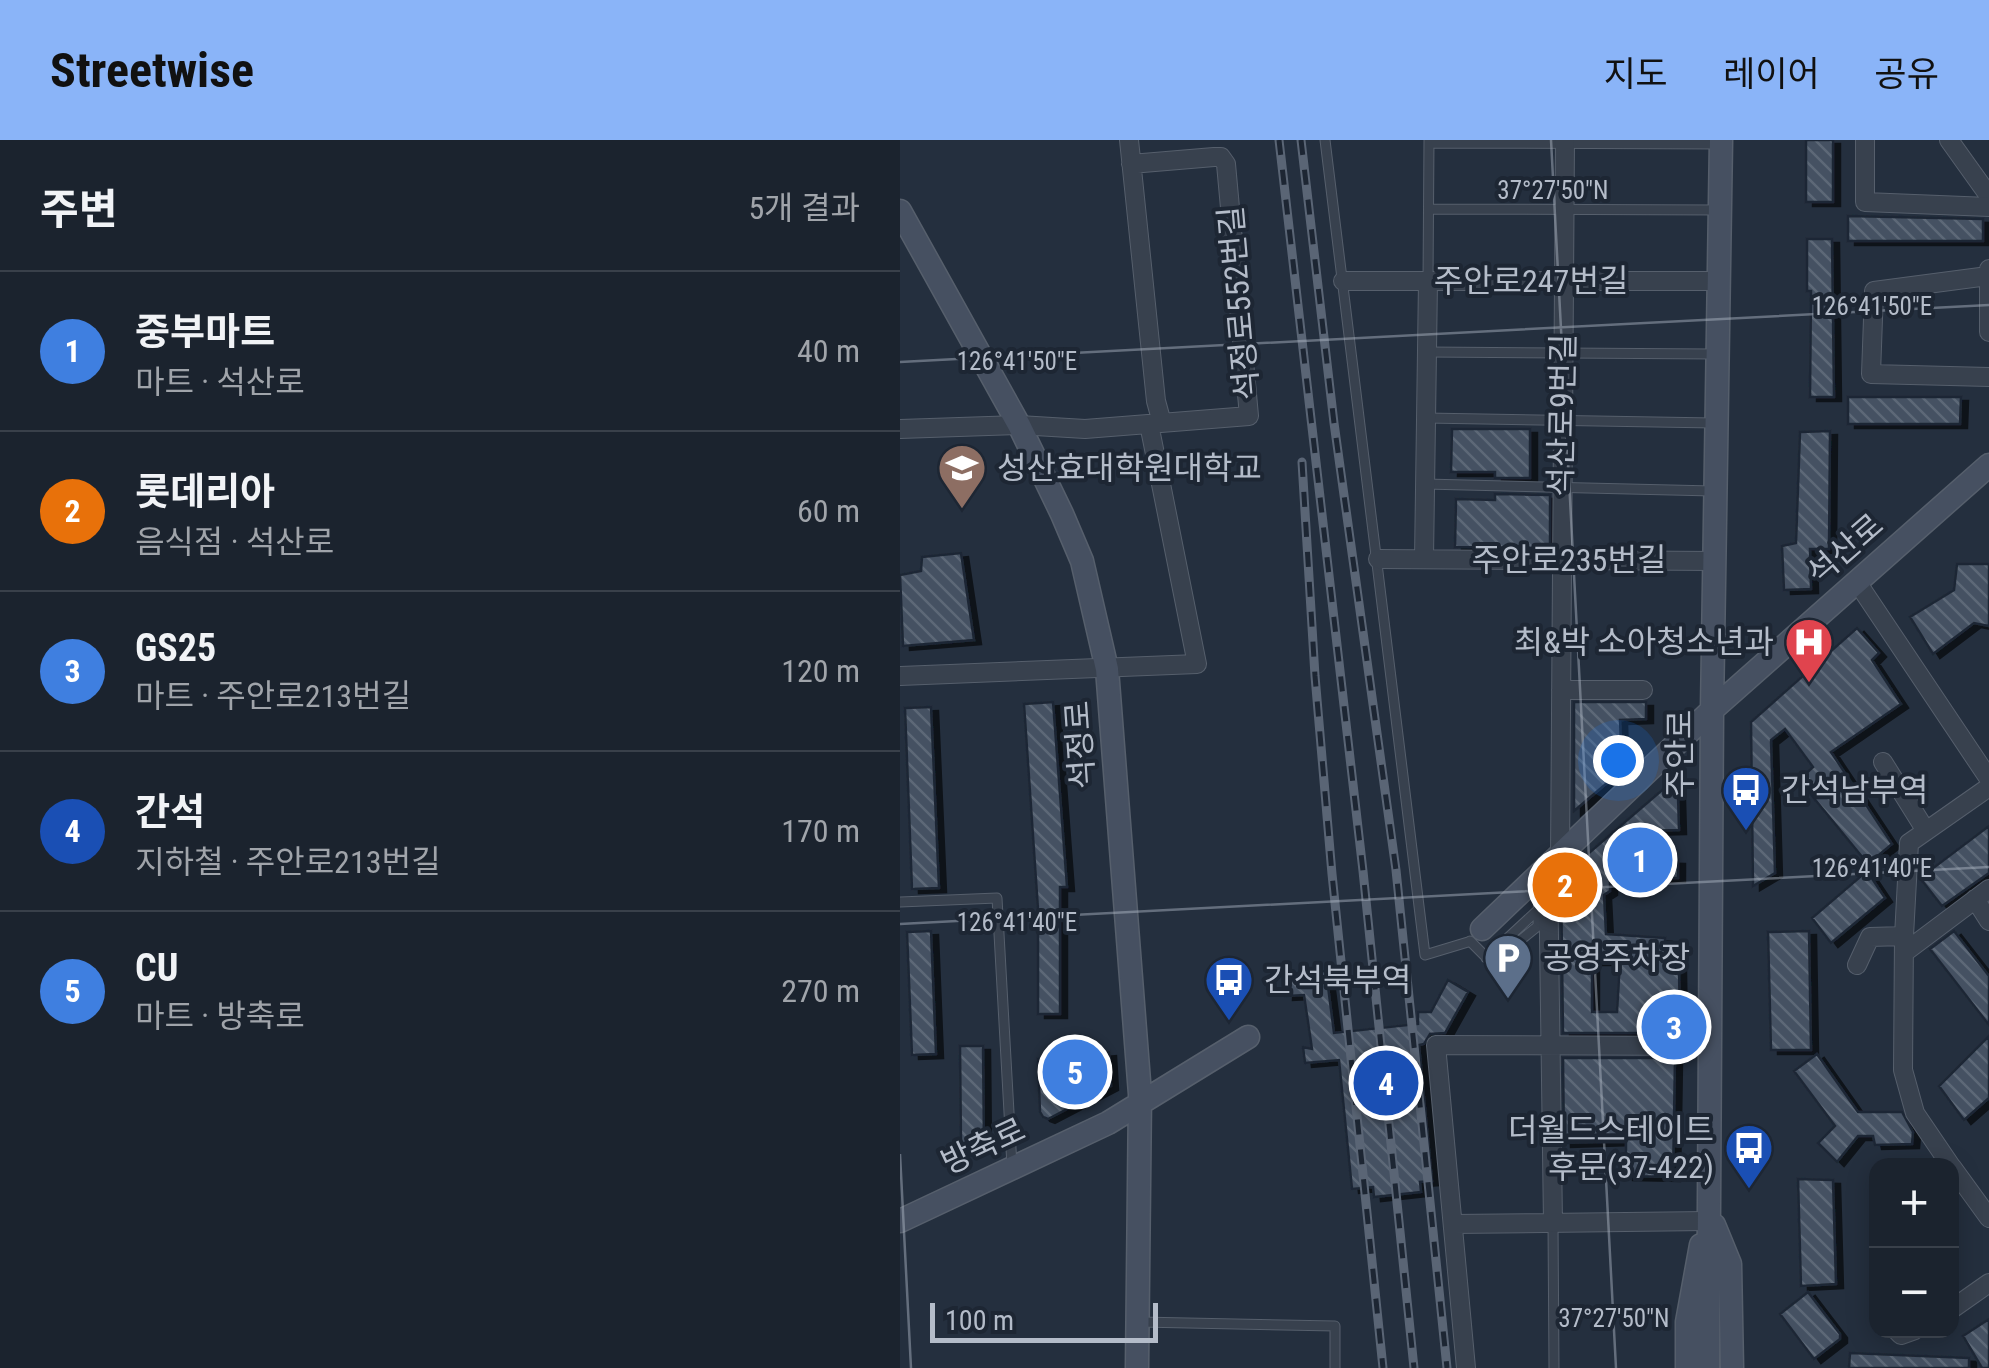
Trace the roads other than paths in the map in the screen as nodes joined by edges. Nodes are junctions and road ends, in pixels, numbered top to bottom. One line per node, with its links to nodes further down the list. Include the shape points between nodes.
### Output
1 (1129, 140): 8 (street)
2 (1325, 140): 16 (lane)
3 (1866, 140): 10 (street, via 1865,202)
4 (1949, 140): 9 (street)
5 (1429, 142): 6 (lane); 11 (lane)
6 (1565, 142): 7 (lane); 12 (street, 석산로9번길)
7 (1721, 142): 13 (main road, 주안로)
8 (1131, 164): 28 (street); 28 (street, 석정로552번길, via 1214,157 1226,164 1250,416)
9 (1989, 196)
10 (1989, 207)
11 (1428, 209): 12 (lane); 17 (lane)
12 (1564, 209): 13 (lane); 18 (street, 석산로9번길)
13 (1720, 210): 19 (main road, 주안로)
14 (900, 211): 29 (main road, 석정로)
15 (1989, 273): 20 (street); 24 (street, via 1874,292 1870,374)
16 (1343, 281): 17 (street, 주안로247번길); 35 (lane)
17 (1428, 281): 18 (street, 주안로247번길); 21 (street, 주안로235번길)
18 (1564, 281): 19 (street, 주안로247번길); 22 (street, 석산로9번길)
19 (1719, 281): 23 (main road, 주안로)
20 (1989, 332)
21 (1427, 352): 22 (lane); 25 (street, 주안로235번길)
22 (1563, 353): 23 (lane); 26 (street, 석산로9번길)
23 (1718, 354): 27 (main road, 주안로)
24 (1989, 377)
25 (1426, 418): 26 (lane); 32 (street, 주안로235번길)
26 (1562, 420): 27 (lane); 33 (street, 석산로9번길)
27 (1717, 423): 34 (main road, 주안로)
28 (1156, 424): 29 (street, 석정로552번길); 40 (street, via 1197,664)
29 (1020, 425): 30 (street, 석정로552번길); 40 (main road, 석정로, via 1082,561)
30 (900, 428)
31 (1989, 466): 39 (main road, 석산로)
32 (1425, 484): 33 (lane); 36 (street, 주안로235번길)
33 (1562, 487): 34 (lane); 37 (street, 석산로9번길)
34 (1716, 491): 38 (main road, 주안로)
35 (1378, 559): 36 (street, 주안로235번길); 52 (lane, via 1425,955)
36 (1424, 559): 37 (street, 주안로235번길)
37 (1561, 560): 38 (street, 주안로235번길); 42 (street, 석산로9번길)
38 (1714, 561): 44 (main road, 주안로)
39 (1857, 582): 44 (main road, 석산로); 46 (street)
40 (1107, 669): 41 (street); 58 (main road, 석정로)
41 (900, 676)
42 (1561, 690): 43 (street); 48 (street, 석산로9번길)
43 (1643, 690)
44 (1712, 710): 48 (main road, 석산로); 57 (main road, 주안로)
45 (1882, 762): 47 (street)
46 (1989, 783): 47 (street)
47 (1926, 831): 53 (street, via 1909,843)
48 (1549, 866): 52 (main road, 석산로); 52 (lane, via 1538,926 1492,963); 56 (street, 석산로9번길)
49 (1982, 894): 51 (street); 53 (street)
50 (900, 902): 60 (lane, via 997,898)
51 (1989, 921)
52 (1476, 935)
53 (1904, 944): 54 (street, via 1870,937); 59 (street, via 1903,1070 1915,1114)
54 (1858, 965)
55 (1248, 1037): 58 (main road, 방축로)
56 (1552, 1045): 57 (street); 65 (street, 석산로9번길); 66 (street, via 1436,1045)
57 (1710, 1046): 62 (main road, 주안로)
58 (1140, 1105): 60 (main road, 방축로); 69 (main road, 석정로)
59 (1945, 1158)
60 (1012, 1169): 64 (main road, 방축로)
61 (1959, 1172): 63 (street)
62 (1708, 1217): 65 (street); 74 (main road, via 1694,1270); 75 (main road, 주안로); 76 (main road, via 1730,1264)
63 (1989, 1218)
64 (900, 1221)
65 (1554, 1222): 66 (street); 73 (lane)
66 (1453, 1224): 72 (street)
67 (1989, 1283): 68 (street)
68 (1959, 1304)
69 (1138, 1322): 70 (main road, 석정로); 71 (lane, via 1336,1326)
70 (1137, 1368)
71 (1335, 1368)
72 (1466, 1368)
73 (1554, 1368)
74 (1687, 1368)
75 (1708, 1368)
76 (1732, 1368)

